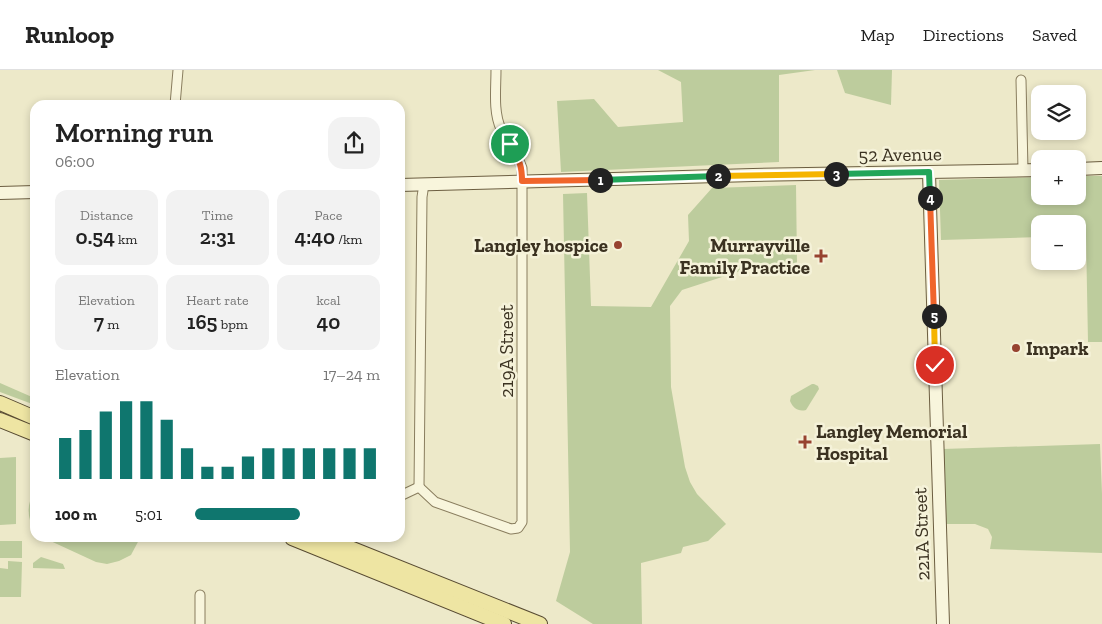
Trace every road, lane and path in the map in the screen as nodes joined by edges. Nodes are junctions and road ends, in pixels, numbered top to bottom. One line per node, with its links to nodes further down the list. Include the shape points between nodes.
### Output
1 (178, 70): 4 (street)
2 (496, 70): 10 (street, 219A Street, via 497,116 501,130 519,160)
3 (1020, 80): 7 (street)
4 (175, 100)
5 (1102, 168): 6 (street)
6 (1086, 169)
7 (1023, 170): 8 (street, 52 Avenue); 9 (street, 52 Avenue)
8 (1031, 170)
9 (929, 172): 10 (street, 52 Avenue); 27 (street, 221A Street)
10 (522, 181): 11 (street, 52 Avenue); 19 (street, 219A Street, via 522,522 518,528 510,528 435,502)
11 (424, 184): 12 (street, 52 Avenue); 19 (street)
12 (405, 185)
13 (30, 192): 14 (street)
14 (0, 193)
15 (0, 403): 16 (main road)
16 (30, 416)
17 (0, 420): 18 (main road)
18 (30, 432)
19 (419, 487): 20 (street)
20 (405, 494)
21 (302, 542): 25 (main road)
22 (335, 542): 26 (main road)
23 (200, 595): 24 (street)
24 (200, 624)
25 (504, 624)
26 (540, 624)
27 (943, 624)

